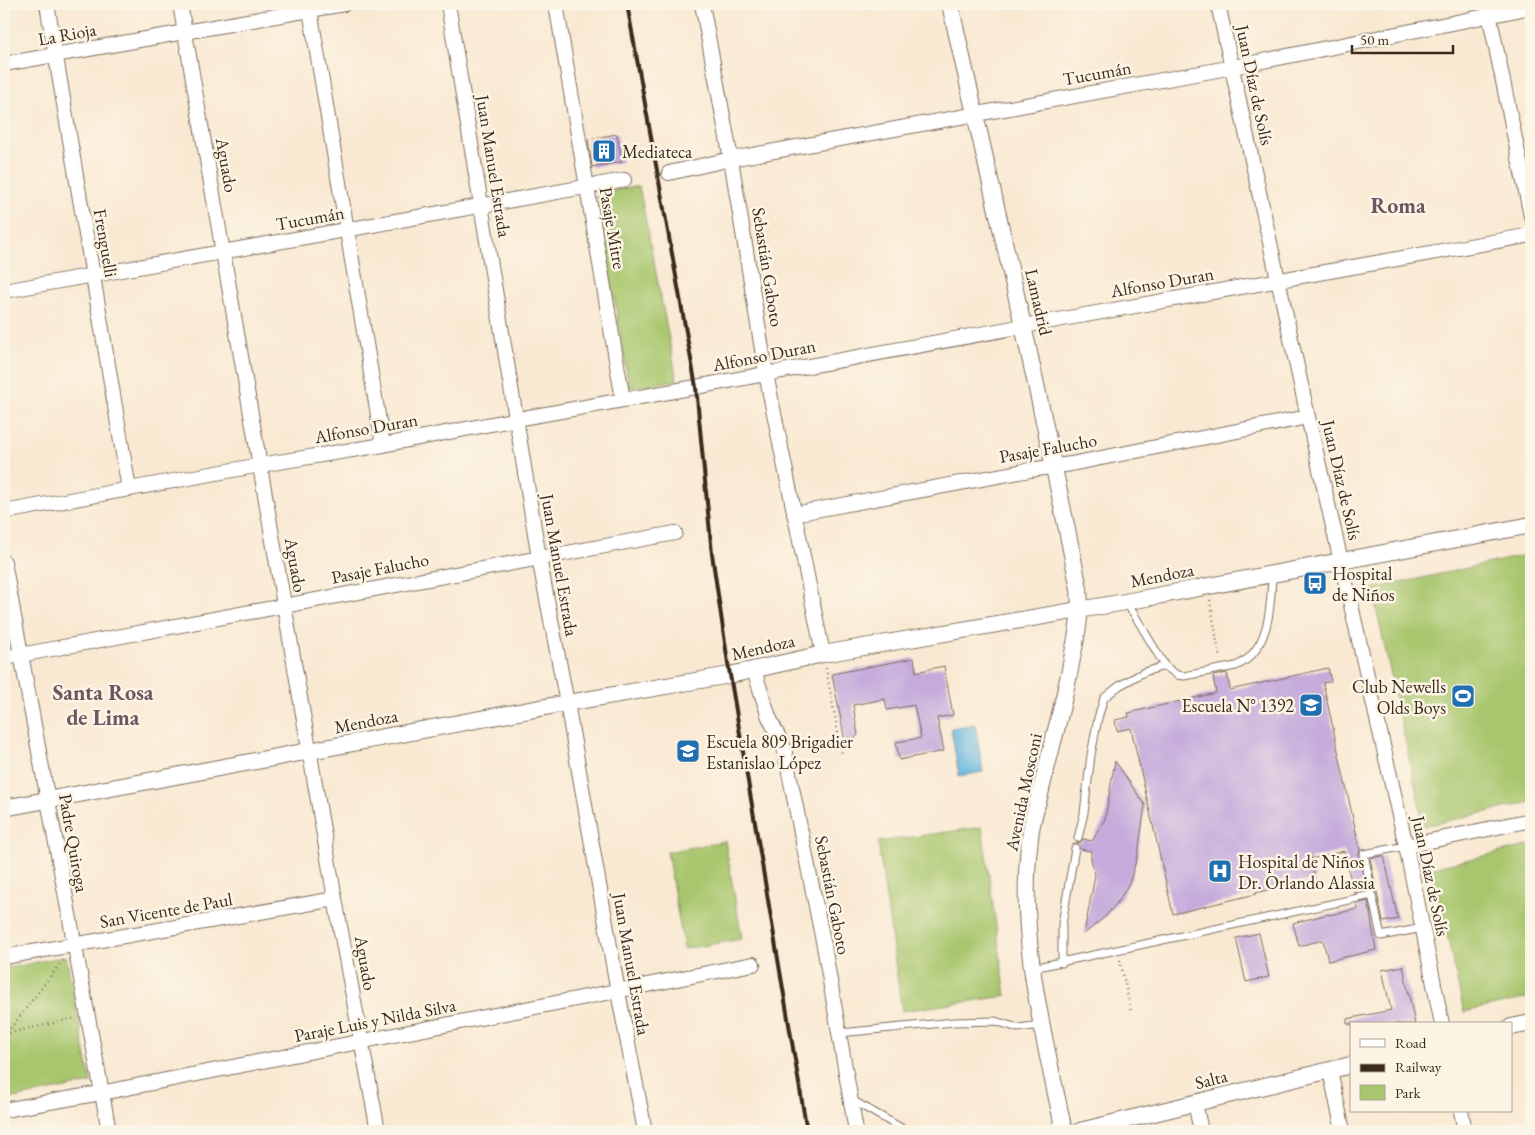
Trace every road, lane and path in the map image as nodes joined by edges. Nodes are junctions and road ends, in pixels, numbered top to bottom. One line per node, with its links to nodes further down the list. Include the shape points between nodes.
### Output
1 (47, 4): 13 (street, Frenguelli)
2 (180, 4): 12 (street, Aguado)
3 (344, 4): 9 (street, La Rioja)
4 (448, 4): 21 (street, Juan Manuel Estrada)
5 (556, 4): 20 (street, Pasaje Mitre)
6 (702, 4): 17 (street, Sebastián Gaboto)
7 (950, 4): 16 (street, Lamadrid)
8 (1218, 4): 15 (street, Juan Díaz de Solís)
9 (310, 7): 12 (street, La Rioja); 23 (street)
10 (1531, 7): 11 (street, Tucumán)
11 (1489, 9): 15 (street, Tucumán); 22 (street)
12 (185, 32): 13 (street, La Rioja); 25 (street, Aguado)
13 (55, 55): 14 (street, La Rioja); 26 (street, Frenguelli)
14 (4, 64)
15 (1233, 67): 16 (street, Tucumán); 27 (street, Juan Díaz de Solís)
16 (975, 114): 17 (street, Tucumán); 29 (street, Lamadrid)
17 (731, 160): 18 (street, Tucumán); 30 (street, Sebastián Gaboto)
18 (669, 173)
19 (624, 180): 20 (street, Tucumán)
20 (587, 186): 21 (street, Tucumán); 31 (street, Pasaje Mitre)
21 (482, 204): 23 (street, Tucumán); 33 (street, Juan Manuel Estrada)
22 (1531, 216)
23 (347, 230): 25 (street, Tucumán); 34 (street)
24 (1531, 235): 27 (street, Alfonso Duran)
25 (223, 253): 26 (street, Tucumán); 35 (street, Aguado)
26 (93, 274): 28 (street, Tucumán); 37 (street, Frenguelli)
27 (1278, 280): 29 (street, Alfonso Duran); 32 (street, Juan Díaz de Solís)
28 (4, 291)
29 (1024, 326): 30 (street, Alfonso Duran); 36 (street, Lamadrid)
30 (766, 374): 31 (street, Alfonso Duran); 39 (street, Sebastián Gaboto)
31 (623, 400): 33 (street, Alfonso Duran)
32 (1308, 417): 36 (street, Pasaje Falucho); 44 (street, Juan Díaz de Solís)
33 (516, 418): 34 (street, Alfonso Duran); 42 (street, Juan Manuel Estrada)
34 (382, 445): 35 (street, Alfonso Duran)
35 (260, 465): 37 (street, Alfonso Duran); 48 (street, Aguado)
36 (1055, 465): 39 (street, Pasaje Falucho); 49 (street, Lamadrid)
37 (129, 489): 38 (street, Alfonso Duran)
38 (4, 512)
39 (794, 514): 50 (street, Sebastián Gaboto)
40 (1531, 525): 44 (street, Mendoza)
41 (675, 533): 42 (street, Pasaje Falucho)
42 (539, 558): 48 (street, Pasaje Falucho); 56 (street, Juan Manuel Estrada)
43 (4, 562): 51 (street, Padre Quiroga)
44 (1341, 562): 45 (street, Mendoza); 63 (street, Juan Díaz de Solís)
45 (1272, 574): 46 (street, Mendoza); 54 (lane, via 1266,627 1247,659 1236,666 1184,676)
46 (1208, 586): 47 (street, Mendoza); 53 (path)
47 (1125, 602): 49 (street, Mendoza); 54 (lane)
48 (284, 606): 51 (street, Pasaje Falucho); 57 (street, Aguado)
49 (1081, 610): 50 (street, Mendoza); 73 (street, Avenida Mosconi, via 1030,837 1026,884)
50 (823, 654): 55 (street, Mendoza); 58 (path)
51 (20, 655): 52 (street, Pasaje Falucho); 59 (street, Padre Quiroga)
52 (4, 658)
53 (1221, 662)
54 (1165, 666): 62 (lane, via 1144,672 1104,698)
55 (754, 670): 56 (street, Mendoza); 82 (street, Sebastián Gaboto, via 769,717 784,748)
56 (566, 703): 57 (street, Mendoza); 74 (street, Juan Manuel Estrada)
57 (310, 752): 59 (street, Mendoza); 66 (street, Aguado)
58 (842, 755)
59 (47, 800): 60 (street, Mendoza); 68 (street, Padre Quiroga)
60 (4, 808)
61 (1531, 820): 63 (street)
62 (1078, 838)
63 (1406, 846): 65 (lane, via 1364,854); 67 (street, Juan Díaz de Solís)
64 (1075, 848): 71 (lane, via 1062,924)
65 (1372, 895): 67 (lane, via 1381,936); 69 (lane)
66 (335, 899): 68 (street, San Vicente de Paul); 83 (street, Aguado)
67 (1422, 928): 77 (street, Juan Díaz de Solís)
68 (74, 945): 70 (street, San Vicente de Paul); 81 (path); 86 (street, Padre Quiroga)
69 (1117, 950): 71 (lane); 75 (path)
70 (4, 958)
71 (1062, 963): 73 (lane)
72 (753, 964): 74 (street, Paraje Luis y Nilda Silva)
73 (1032, 968): 79 (street, Avenida Mosconi)
74 (618, 992): 83 (street, Paraje Luis y Nilda Silva); 93 (street, Juan Manuel Estrada)
75 (1132, 1012)
76 (78, 1018): 81 (path)
77 (1442, 1022)
78 (1531, 1023): 80 (street)
79 (1042, 1025): 82 (lane, via 1018,1028 995,1021 954,1022); 96 (street, Avenida Mosconi)
80 (1512, 1027)
81 (5, 1032)
82 (840, 1033): 87 (street, Sebastián Gaboto)
83 (361, 1041): 86 (street, Paraje Luis y Nilda Silva); 92 (street, Aguado)
84 (1350, 1064): 85 (street, Salta)
85 (1330, 1070): 88 (street, Salta); 99 (street)
86 (101, 1093): 89 (street, Paraje Luis y Nilda Silva); 91 (street, Padre Quiroga)
87 (851, 1100): 94 (street, Sebastián Gaboto); 95 (lane)
88 (1195, 1103): 97 (street, Salta); 98 (street)
89 (4, 1110)
90 (1461, 1112): 100 (street)
91 (108, 1131)
92 (378, 1131)
93 (645, 1131)
94 (856, 1131)
95 (914, 1131)
96 (1064, 1131)
97 (1080, 1131)
98 (1201, 1131)
99 (1343, 1131)
100 (1466, 1131)

